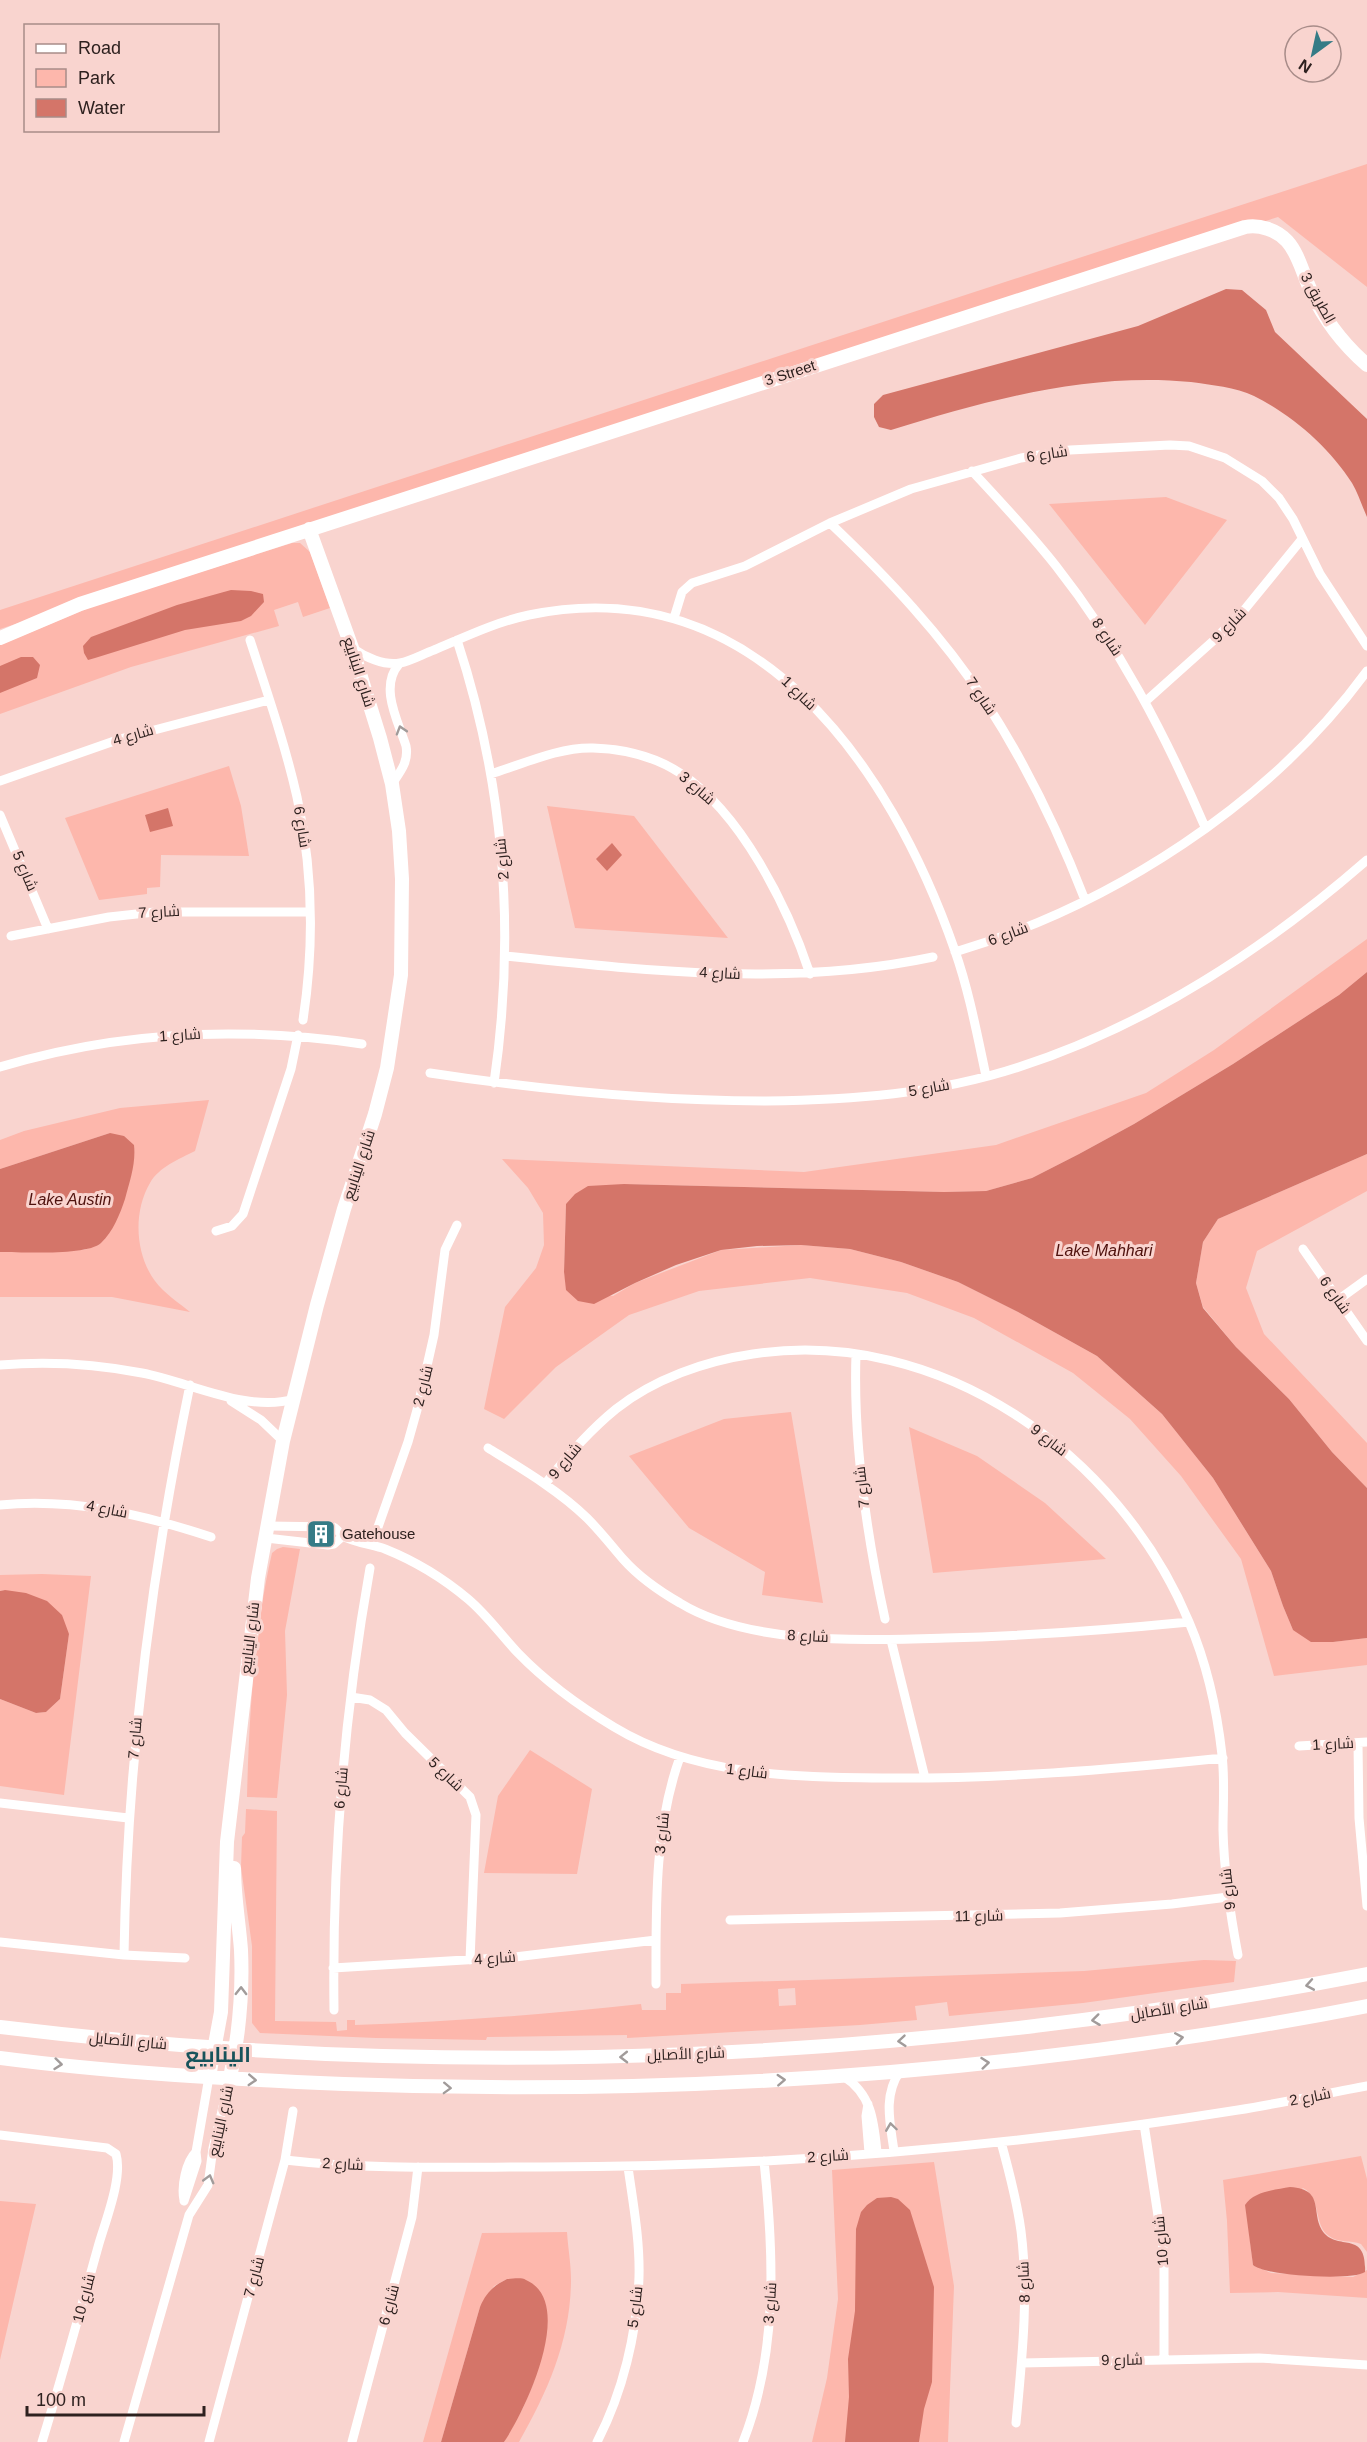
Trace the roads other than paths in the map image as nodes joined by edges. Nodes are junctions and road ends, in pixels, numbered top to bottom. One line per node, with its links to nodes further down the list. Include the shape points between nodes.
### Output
1 (1272, 231): 2 (street, 3 الطريق, via 1289,243 1333,328); 5 (street, 3 Street, via 1245,227)
2 (1367, 365)
3 (972, 471): 4 (street, شارع 6, via 911,489); 6 (street, شارع 6, via 1070,450 1189,446 1225,458 1262,481 1283,505); 16 (street, شارع 8, via 1067,580)
4 (830, 523): 7 (street, شارع 6, via 745,566 692,582 682,592); 23 (street, شارع 7, via 913,607 985,700 1041,798)
5 (309, 529): 8 (street, 3 Street, via 80,604); 12 (street, شارع الينابيع)
6 (1302, 539): 11 (street, شارع 6); 16 (street, شارع 9, via 1245,609)
7 (674, 618): 10 (street, شارع 1, via 633,609 565,610 492,626); 27 (street, شارع 1, via 723,637 756,656 805,696 827,720 914,853)
8 (0, 638)
9 (250, 640): 15 (street, شارع 6)
10 (458, 640): 13 (street, شارع 1); 17 (street, شارع 2)
11 (1367, 646)
12 (352, 648): 13 (street, via 376,660); 19 (street, شارع الينابيع)
13 (399, 664): 19 (street, one-way to 13, via 407,756 389,691 391,676)
14 (1367, 671): 21 (street, شارع 6, via 1284,763)
15 (269, 700): 18 (street, شارع 4, via 120,739); 24 (street, شارع 6, via 297,797)
16 (1146, 701): 21 (street, شارع 8)
17 (491, 774): 28 (street, شارع 2, via 503,863); 30 (street, شارع 3, via 557,753 590,748 622,750 654,759 681,773 722,811 763,869 784,907)
18 (0, 781)
19 (392, 784): 48 (street, شارع الينابيع, via 399,831 403,917 396,1022 375,1114 330,1257)
20 (0, 815): 25 (street, شارع 5)
21 (1205, 827): 23 (street, شارع 6)
22 (1367, 860): 36 (street, شارع 5, via 1259,945 1164,1004 1097,1037 1018,1068)
23 (1085, 900): 27 (street, شارع 6, via 1023,929)
24 (310, 912): 25 (street, شارع 7, via 155,912); 31 (street, شارع 6, via 309,974)
25 (48, 928): 26 (street, شارع 7)
26 (11, 936)
27 (955, 952): 36 (street, شارع 1)
28 (506, 956): 30 (street, شارع 4, via 693,972); 37 (street, شارع 2)
29 (933, 957): 30 (street, شارع 4, via 861,970)
30 (810, 974)
31 (303, 1020)
32 (298, 1035): 33 (street, شارع 1); 34 (street, شارع 1, via 229,1032 157,1036 92,1044); 39 (street, via 289,1077 243,1214 232,1226)
33 (362, 1044)
34 (0, 1067)
35 (430, 1073): 37 (street, شارع 5)
36 (986, 1076): 37 (street, شارع 5, via 897,1094 792,1100 638,1097)
37 (494, 1083)
38 (458, 1225): 57 (street, شارع 2, via 445,1250 434,1335 417,1410)
39 (216, 1231)
40 (1303, 1249): 42 (street, شارع 6)
41 (1367, 1279): 42 (street)
42 (1338, 1300): 43 (street, شارع 6)
43 (1367, 1341)
44 (856, 1354): 51 (street, شارع 9, via 766,1352 703,1365 673,1377 618,1407 567,1455); 59 (street, شارع 7, via 856,1420 866,1523); 60 (street, شارع 9, via 896,1361 948,1378 981,1394 1045,1436 1098,1483 1131,1521 1166,1574)
45 (0, 1365): 46 (street, via 101,1366)
46 (190, 1385): 47 (street); 53 (street)
47 (216, 1392): 48 (street, via 260,1404); 49 (street, via 258,1418)
48 (294, 1399): 49 (street, شارع الينابيع)
49 (284, 1441): 54 (street, شارع الينابيع)
50 (488, 1448): 51 (street, شارع 8)
51 (545, 1484): 61 (street, شارع 8, via 588,1518 649,1583 682,1605 721,1623 786,1635)
52 (0, 1505): 53 (street, شارع 4, via 80,1504)
53 (163, 1522): 56 (street, شارع 4); 70 (street, شارع 7, via 142,1668)
54 (267, 1532): 55 (street, شارع 1, via 329,1526); 55 (street, via 328,1545); 69 (street, شارع الينابيع, via 247,1657)
55 (343, 1536): 57 (street, شارع 1)
56 (211, 1537)
57 (372, 1544): 65 (street, شارع 1, via 423,1567 454,1588 490,1619 548,1682 576,1703 616,1728)
58 (370, 1568): 62 (street, شارع 6)
59 (885, 1619)
60 (1189, 1622): 61 (street, شارع 8, via 1069,1633); 66 (street, شارع 9, via 1211,1689)
61 (891, 1640): 67 (street)
62 (351, 1696): 80 (street, شارع 5, via 386,1710 474,1805); 81 (street, شارع 6, via 339,1818)
63 (1363, 1742): 64 (street, شارع 1); 71 (street, via 1359,1818)
64 (1299, 1746)
65 (680, 1757): 67 (street, شارع 1, via 754,1773); 75 (street, شارع 3, via 662,1826)
66 (1223, 1758): 67 (street, شارع 1, via 1007,1777); 72 (street, شارع 9)
67 (925, 1778)
68 (0, 1803): 70 (street)
69 (232, 1806): 87 (street, شارع الينابيع); 88 (street, شارع الينابيع, one-way to 69, via 241,1968)
70 (128, 1818): 78 (street, شارع 7)
71 (1366, 1887): 73 (street)
72 (1228, 1897): 74 (street, شارع 11, via 1048,1914); 77 (street, شارع 9)
73 (1367, 1906)
74 (730, 1920)
75 (656, 1940): 80 (street, شارع 4); 83 (street, شارع 3)
76 (0, 1942): 78 (street)
77 (1238, 1954)
78 (124, 1955): 79 (street)
79 (185, 1958)
80 (470, 1960): 81 (street, شارع 4)
81 (333, 1968): 85 (street, شارع 6)
82 (1367, 1974): 88 (street, شارع الأصايل, one-way to 88, via 1126,2016 788,2049 629,2057 488,2058)
83 (656, 1984)
84 (1367, 2006): 90 (street, شارع الأصايل, one-way to 84, via 1124,2047)
85 (334, 2010)
86 (0, 2027): 87 (street, شارع الأصايل)
87 (215, 2048): 88 (street, شارع الأصايل); 92 (street, شارع الينابيع)
88 (236, 2049): 93 (street, شارع الينابيع)
89 (0, 2058): 92 (street, شارع الأصايل, one-way to 92)
90 (900, 2071): 91 (street, شارع الأصايل); 95 (street)
91 (843, 2076): 93 (street, شارع الأصايل, one-way to 91, via 536,2089); 96 (street, via 858,2088)
92 (210, 2077): 93 (street, شارع الأصايل); 102 (street, شارع الينابيع)
93 (230, 2078): 104 (street, شارع الينابيع)
94 (1367, 2086): 98 (street, شارع 2)
95 (888, 2102): 96 (street); 101 (street, one-way to 95)
96 (868, 2104): 103 (street, via 866,2116)
97 (293, 2111): 105 (street, شارع 7)
98 (1144, 2124): 100 (street, شارع 2); 110 (street, شارع 10, via 1164,2255)
99 (0, 2135): 114 (street, شارع 10, via 102,2147 116,2154 118,2170 107,2217)
100 (1001, 2142): 101 (street, شارع 2); 111 (street, شارع 8, via 1021,2232)
101 (894, 2151): 103 (street, شارع 2)
102 (196, 2152): 104 (street); 109 (street, شارع الينابيع, via 189,2162 183,2188)
103 (873, 2153): 106 (street, شارع 2)
104 (212, 2156): 109 (street, شارع الينابيع, one-way to 104, via 208,2186)
105 (285, 2160): 107 (street, شارع 2); 116 (street, شارع 7)
106 (764, 2161): 108 (street, شارع 2); 119 (street, شارع 3, via 772,2256 771,2300 759,2387)
107 (418, 2167): 108 (street, شارع 2); 117 (street, شارع 6, via 412,2217)
108 (628, 2167): 118 (street, شارع 5, via 637,2237 636,2316 618,2392)
109 (189, 2214): 115 (street, شارع الينابيع)
110 (1164, 2359): 111 (street, شارع 9); 112 (street, شارع 9, via 1291,2359)
111 (1022, 2363): 113 (street, شارع 8)
112 (1367, 2366)
113 (1016, 2423)
114 (42, 2442)
115 (124, 2442)
116 (209, 2442)
117 (352, 2442)
118 (597, 2442)
119 (743, 2442)

